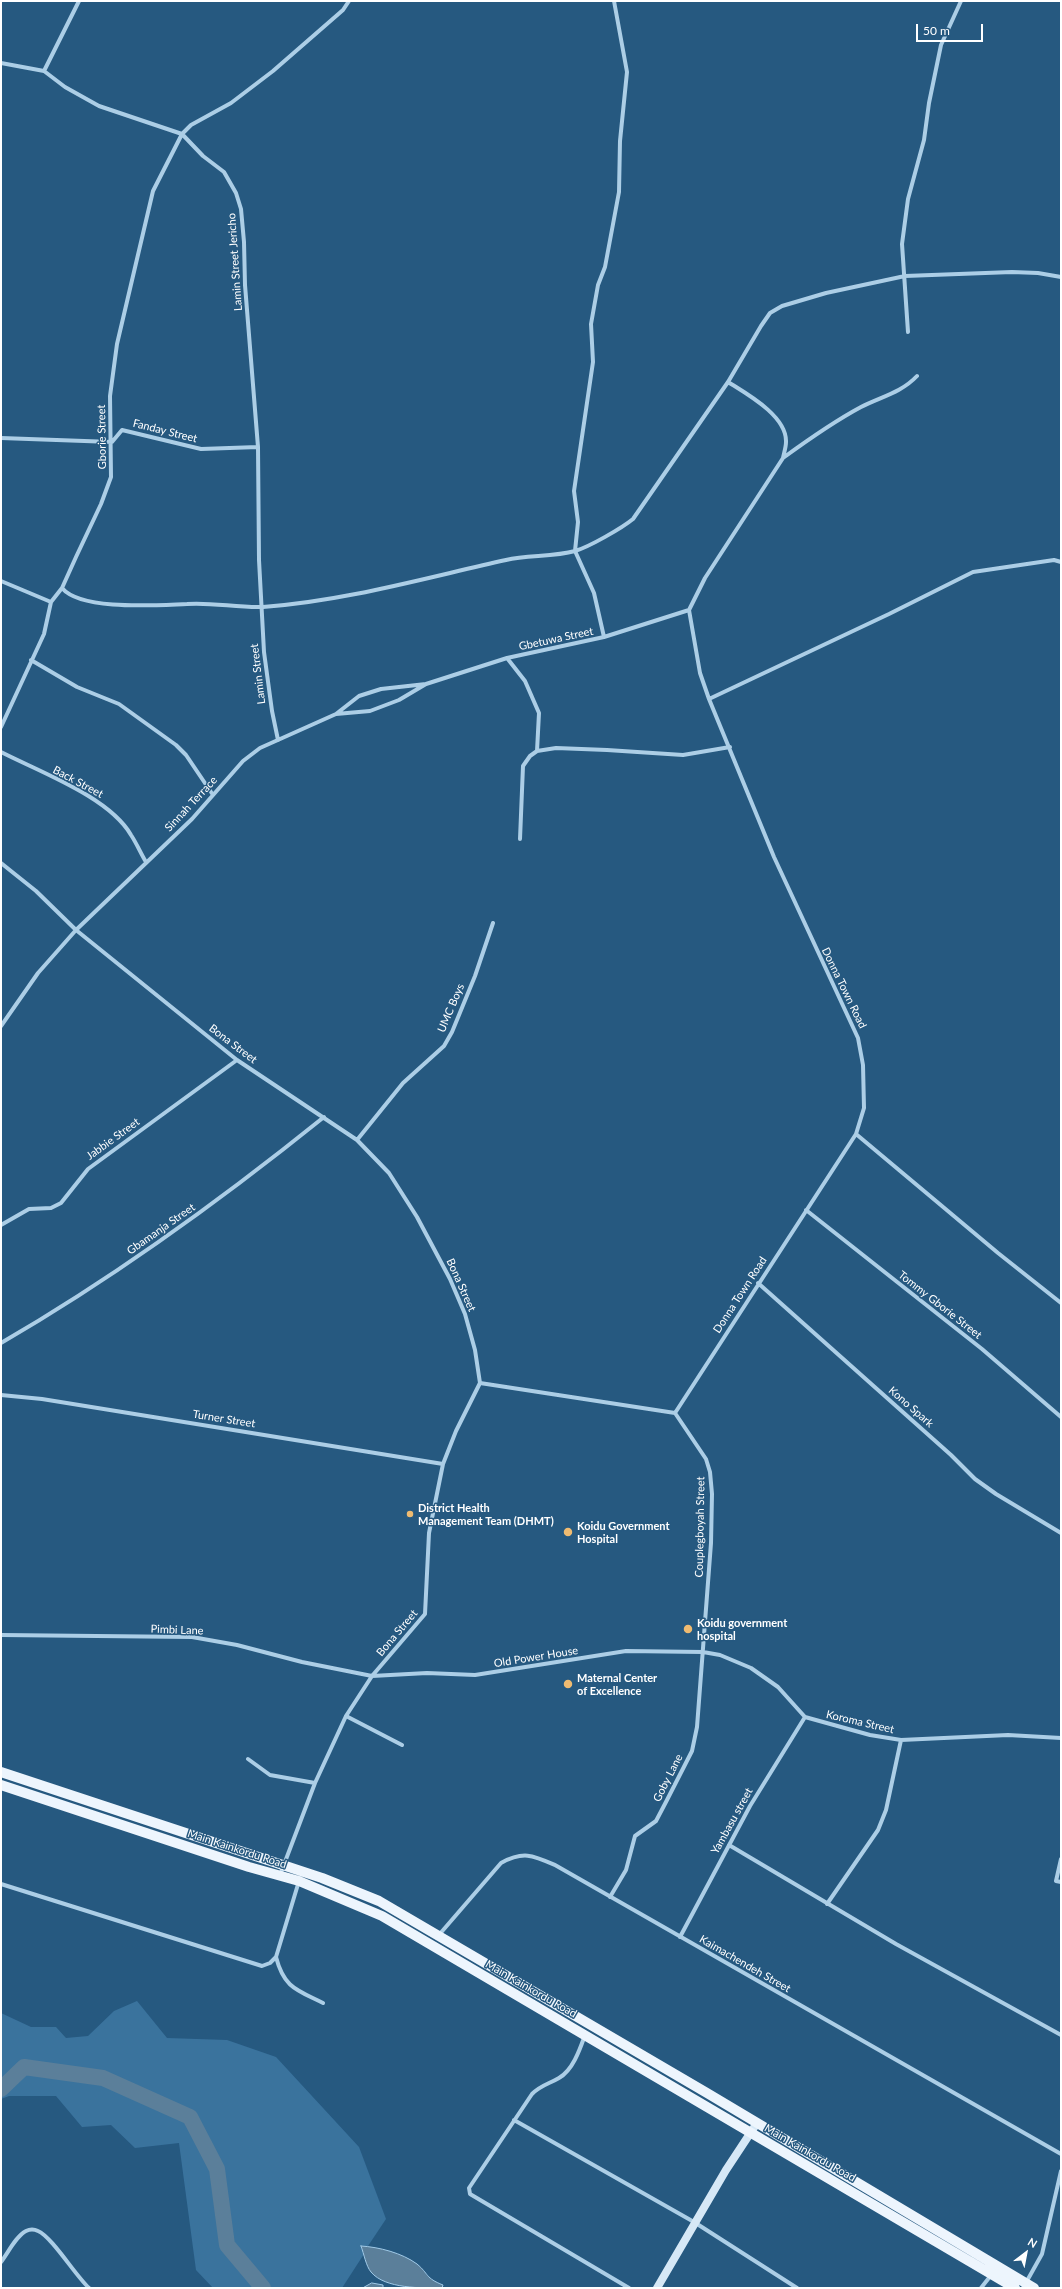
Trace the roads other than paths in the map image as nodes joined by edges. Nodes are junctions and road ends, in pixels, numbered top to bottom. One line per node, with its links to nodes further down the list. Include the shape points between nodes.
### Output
1 (79, 1): 6 (street)
2 (349, 1): 7 (street, via 343,10 273,71 230,103 191,125)
3 (614, 1): 17 (street, via 627,72 620,142 619,192 591,324 593,362 574,491 578,522)
4 (961, 1): 8 (street, via 941,45 924,140 908,199 902,244)
5 (1, 62): 6 (street, Lamin Street Jericho)
6 (44, 71): 7 (street, Lamin Street Jericho, via 65,87 99,106)
7 (182, 134): 14 (street, Gborie Street, via 153,191 117,344 110,396); 15 (street, Lamin Street Jericho, via 203,156 224,172 241,208)
8 (905, 276): 9 (street, via 1012,272); 10 (street); 12 (street, via 826,293 782,306 770,314 761,326)
9 (1061, 277)
10 (908, 332)
11 (917, 376): 16 (street, via 901,389 824,427)
12 (728, 382): 16 (street, via 753,398 778,419 786,442); 17 (street, via 633,519 625,526)
13 (1, 438): 14 (street)
14 (112, 442): 15 (street, Fanday Street, via 122,430 200,449); 20 (street, Gborie Street, via 111,477)
15 (258, 447): 22 (street, Lamin Street Jericho)
16 (783, 458): 23 (street, via 705,578)
17 (575, 551): 22 (street, via 507,560 429,579 312,602); 24 (street, via 594,593)
18 (1061, 562): 28 (street, via 1054,560 973,572)
19 (1, 581): 21 (street)
20 (62, 588): 21 (street, Gborie Street); 22 (street, via 68,595 93,602 121,605 194,603)
21 (51, 602): 26 (street, Gborie Street, via 44,634)
22 (261, 607): 31 (street, Lamin Street, via 267,681)
23 (689, 610): 24 (street, Gbetuwa Street); 28 (street, Donna Town Road, via 700,673)
24 (604, 637): 25 (street, Gbetuwa Street)
25 (507, 658): 27 (street, Gbetuwa Street); 33 (street, via 525,681 539,713)
26 (32, 660): 30 (street, Gborie Street); 35 (street, via 77,687 119,704 176,745 186,755)
27 (426, 684): 29 (street, Sinnah Terrace, via 399,700 370,711); 29 (street, Sinnah Terrace, via 367,692)
28 (709, 699): 32 (street, Donna Town Road)
29 (336, 714): 31 (street, Sinnah Terrace)
30 (1, 726)
31 (278, 740): 35 (street, Sinnah Terrace, via 260,748 243,761)
32 (730, 747): 33 (street, via 683,755 556,748); 44 (street, Donna Town Road, via 774,857 858,1038 863,1071 864,1108)
33 (537, 751): 36 (street, via 523,766)
34 (1, 752): 37 (street, Back Street, via 107,808 131,835)
35 (213, 795): 37 (street, Sinnah Terrace)
36 (520, 839)
37 (146, 862): 40 (street, Sinnah Terrace)
38 (1, 863): 40 (street, Bona Street, via 36,891)
39 (493, 923): 45 (street, UMC Boys, via 475,976 444,1046 403,1083)
40 (76, 930): 41 (street, Sinnah Terrace, via 38,973); 42 (street, Bona Street)
41 (1, 1026)
42 (237, 1060): 43 (street, Bona Street); 47 (street, Jabbie Street, via 88,1169 61,1203 51,1208 29,1209)
43 (324, 1117): 45 (street, Bona Street); 50 (street, Gbamanja Street, via 243,1182 152,1247 45,1318)
44 (856, 1134): 46 (street, Donna Town Road); 49 (street)
45 (357, 1140): 51 (street, Bona Street, via 389,1173 417,1217 450,1279 465,1314 475,1350)
46 (806, 1210): 48 (street, Donna Town Road); 54 (street, Tommy Gborie Street, via 982,1349)
47 (1, 1225)
48 (758, 1283): 53 (street, Donna Town Road); 56 (street, Kono Spark, via 975,1479)
49 (1061, 1303)
50 (1, 1343)
51 (480, 1383): 53 (street); 55 (street, Bona Street)
52 (1, 1396): 55 (street, Turner Street, via 42,1399)
53 (675, 1413): 58 (street, Couplegboyah Street, via 706,1459 710,1472 711,1543)
54 (1061, 1418)
55 (443, 1464): 59 (street, Bona Street, via 429,1533 425,1614)
56 (1061, 1533)
57 (1, 1635): 59 (street, Pimbi Lane, via 192,1637)
58 (703, 1652): 59 (street, Old Power House, via 626,1651 474,1675 427,1673); 61 (street, via 720,1655 751,1668 778,1687); 78 (street, Goby Lane, via 697,1727 692,1751 656,1821 635,1836 626,1870)
59 (372, 1676): 60 (street, Bona Street)
60 (346, 1716): 64 (street); 67 (street, Bona Street)
61 (805, 1717): 63 (street, Koroma Street, via 870,1735); 71 (street, Yambasu street)
62 (1061, 1738): 63 (street, Koroma Street, via 1008,1735)
63 (901, 1740): 79 (street, via 886,1810 878,1830)
64 (402, 1745)
65 (248, 1759): 67 (street, via 270,1775)
66 (1, 1772): 69 (main road, Main Kainkordu Road)
67 (315, 1783): 73 (street, Bona Street)
68 (1, 1785): 70 (main road, Main Kainkordu Road)
69 (66, 1794): 70 (main road); 73 (main road, Main Kainkordu Road)
70 (62, 1804): 74 (main road, Main Kainkordu Road)
71 (729, 1845): 79 (street); 81 (street, Yambasu street)
72 (1061, 1859): 76 (street, via 1056,1881)
73 (283, 1865): 74 (street, Bona Street); 80 (main road, Main Kainkordu Road, via 360,1893)
74 (280, 1876): 75 (main road, Main Kainkordu Road)
75 (299, 1881): 82 (main road, Main Kainkordu Road, via 364,1908); 83 (street)
76 (1061, 1882)
77 (1, 1884): 83 (street, via 262,1966)
78 (610, 1897): 80 (street, Kaimachendeh Street, via 537,1857 522,1854 501,1863); 81 (street, Kaimachendeh Street)
79 (827, 1904): 88 (street)
80 (438, 1936): 82 (street, Kaimachendeh Street); 84 (main road, Main Kainkordu Road)
81 (680, 1937): 96 (street, Kaimachendeh Street)
82 (434, 1946): 85 (main road, Main Kainkordu Road)
83 (276, 1957): 86 (street, via 280,1974 288,1983)
84 (516, 1981): 85 (main road); 89 (main road, Main Kainkordu Road)
85 (511, 1990): 87 (main road, Main Kainkordu Road)
86 (323, 2002)
87 (585, 2034): 90 (main road, Main Kainkordu Road); 93 (street, via 568,2070 560,2078 539,2086)
88 (1061, 2035)
89 (645, 2056): 90 (main road); 91 (main road, Main Kainkordu Road)
90 (640, 2066): 92 (main road, Main Kainkordu Road)
91 (680, 2077): 92 (main road); 94 (main road, Main Kainkordu Road)
92 (674, 2087): 95 (main road, Main Kainkordu Road)
93 (514, 2120): 98 (street); 104 (street, via 469,2188 470,2194)
94 (757, 2123): 95 (main road); 99 (main road, Main Kainkordu Road)
95 (751, 2132): 98 (main road); 99 (main road, Main Kainkordu Road)
96 (1061, 2154)
97 (1061, 2171): 102 (street, via 1042,2254)
98 (694, 2222): 105 (main road); 106 (street)
99 (916, 2223): 101 (main road, Main Kainkordu Road); 102 (main road)
100 (1, 2262): 103 (street, via 25,2232 33,2229 40,2231)
101 (992, 2274): 107 (street); 108 (main road, Main Kainkordu Road)
102 (1028, 2286)
103 (89, 2288)
104 (629, 2288)
105 (657, 2288)
106 (797, 2288)
107 (982, 2288)
108 (1015, 2288)

